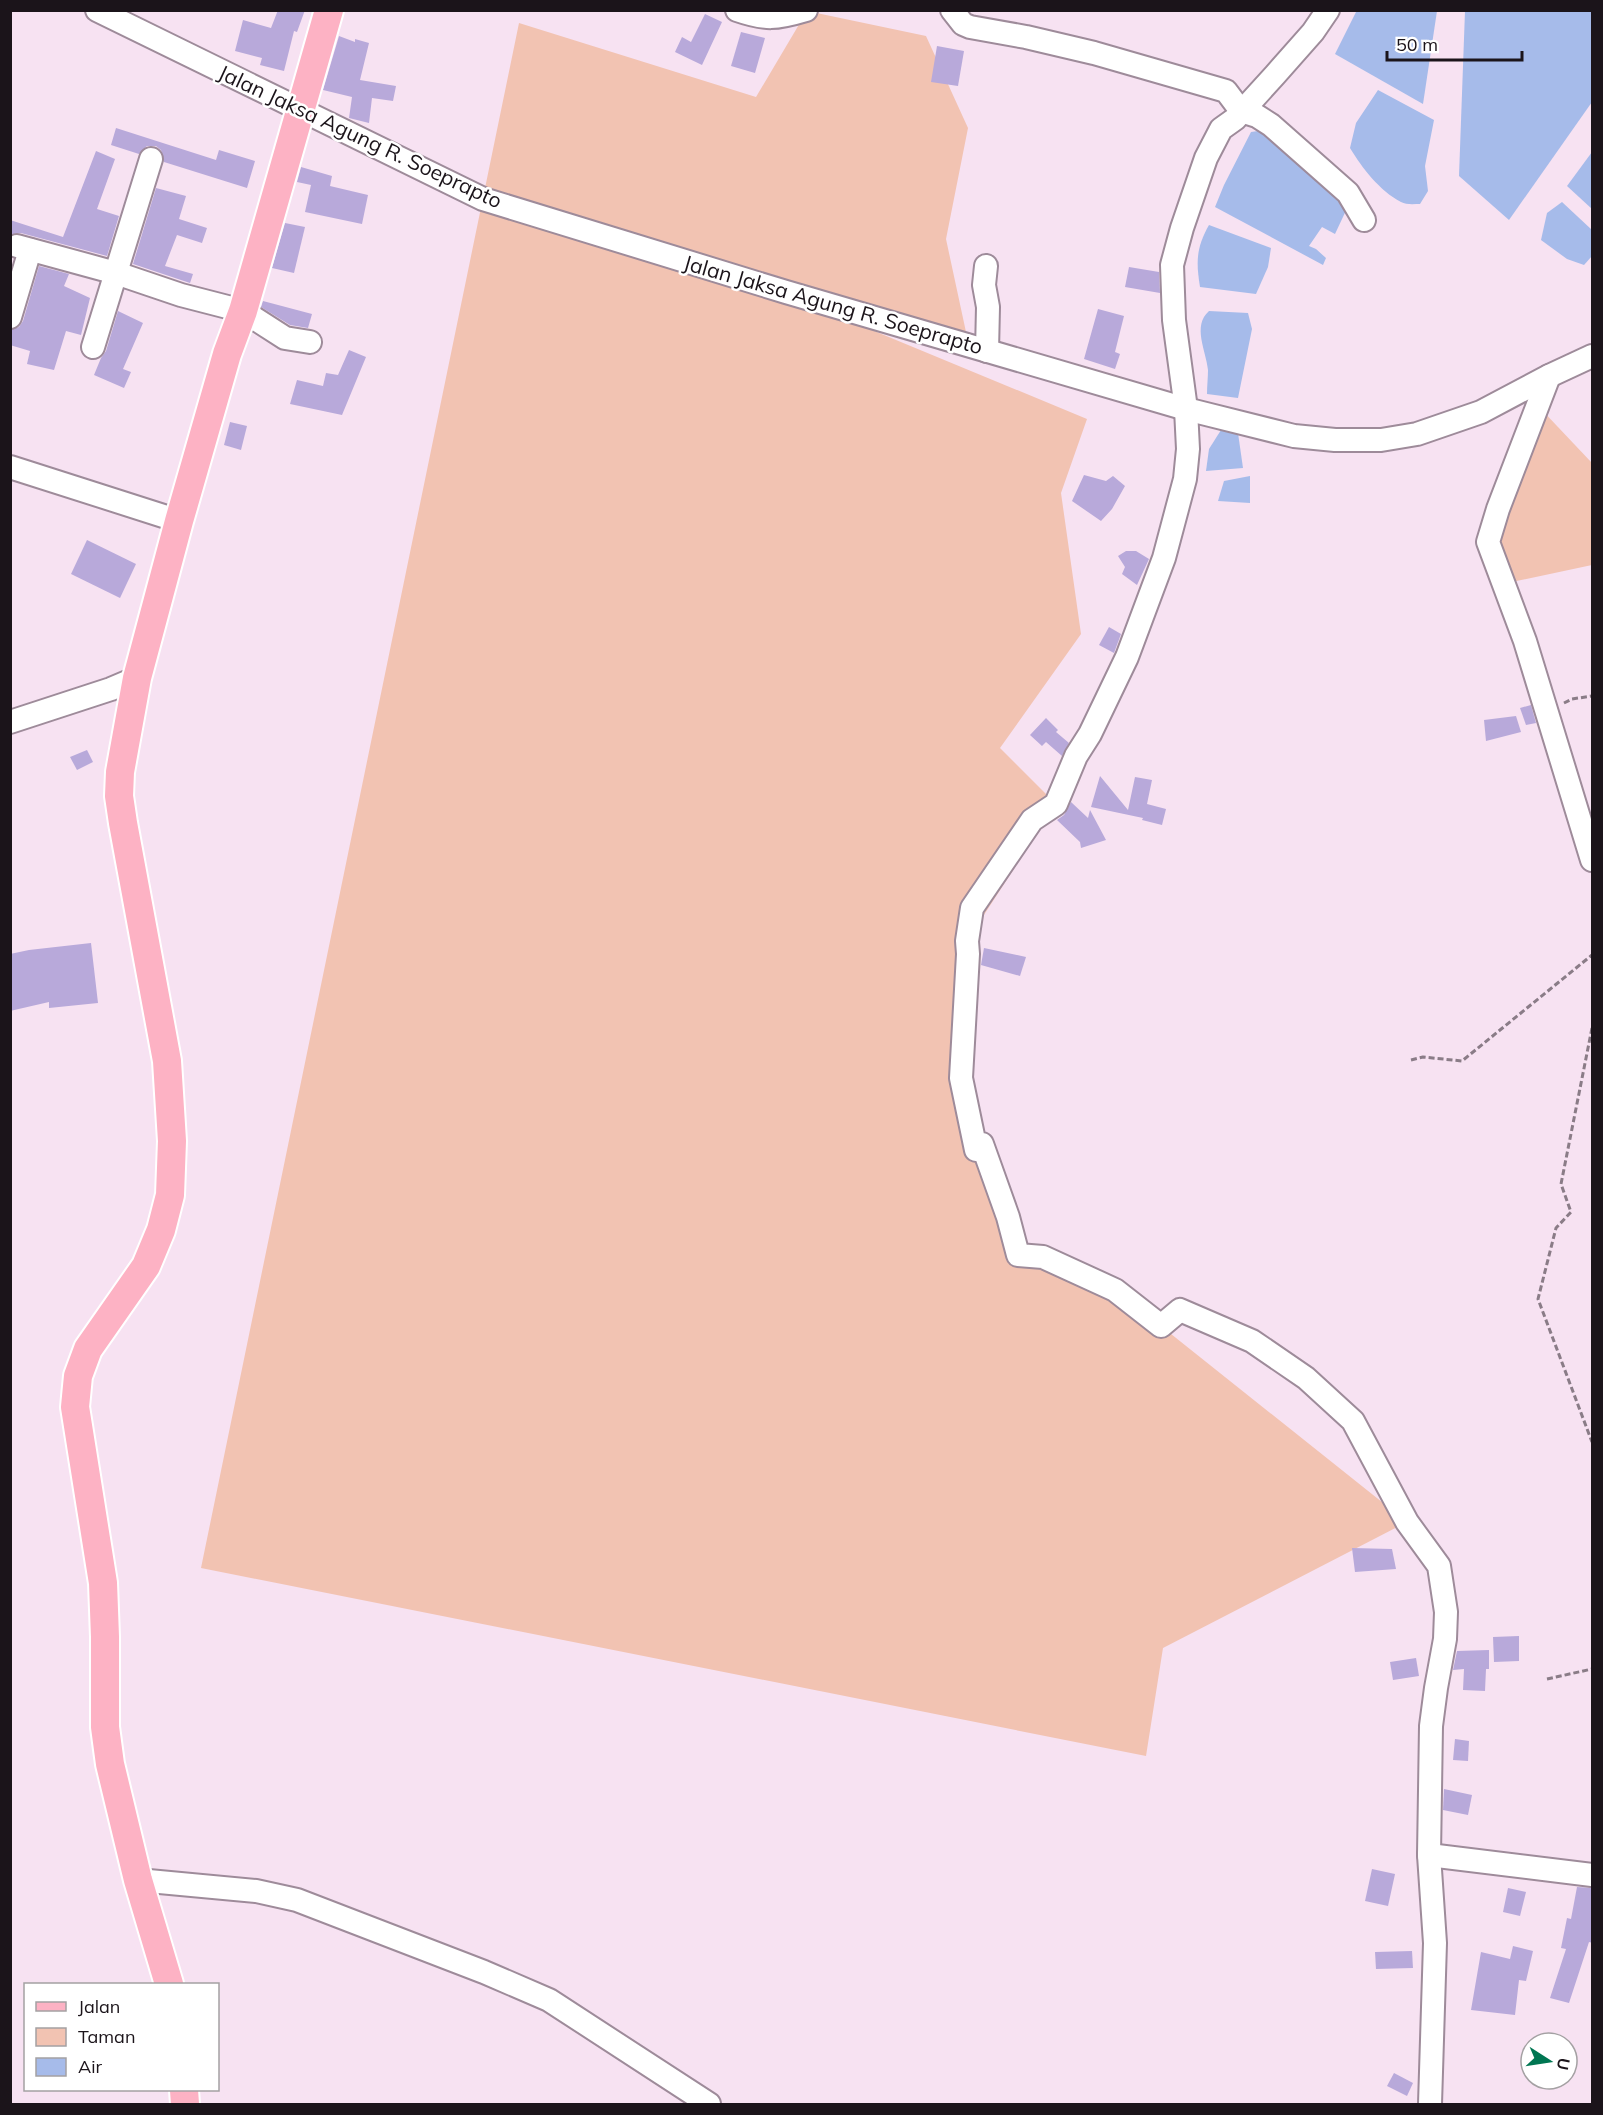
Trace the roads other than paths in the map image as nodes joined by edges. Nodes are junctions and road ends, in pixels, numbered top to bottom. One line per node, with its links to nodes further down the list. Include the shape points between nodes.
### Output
1 (97, 10): 7 (street, Jalan Jaksa Agung R. Soeprapto)
2 (329, 10): 7 (main road)
3 (737, 10): 4 (street, via 764,19)
4 (806, 10)
5 (952, 10): 8 (street, via 970,27 1094,53 1226,91)
6 (1328, 10): 8 (street)
7 (302, 110): 13 (main road); 17 (street, Jalan Jaksa Agung R. Soeprapto, via 483,200)
8 (1241, 111): 10 (street, via 1271,125 1348,193); 20 (street, via 1221,129 1206,158 1172,265 1174,320)
9 (151, 159): 12 (street)
10 (1364, 220)
11 (986, 266): 17 (street)
12 (116, 273): 13 (street); 14 (street, via 24,248); 16 (street)
13 (243, 311): 15 (street, via 285,338); 22 (main road)
14 (10, 317)
15 (310, 342)
16 (93, 347)
17 (987, 351): 20 (street, Jalan Jaksa Agung R. Soeprapto)
18 (1593, 356): 19 (street, Jalan Jaksa Agung R. Soeprapto)
19 (1549, 376): 20 (street, Jalan Jaksa Agung R. Soeprapto, via 1481,412 1417,434 1381,440 1294,436); 25 (street, via 1488,542 1525,641)
20 (1186, 409): 26 (street, via 1185,479 1164,558 1127,657 1056,804 1032,820 972,908 966,941 961,1078 976,1149 982,1144 1018,1255 1043,1257 1114,1290 1161,1326 1180,1310 1252,1341 1306,1377 1353,1421 1407,1522 1439,1566 1446,1612 1431,1726)
21 (10, 467): 22 (street)
22 (179, 520): 23 (main road)
23 (137, 678): 24 (street); 28 (main road, via 119,796 167,1061 172,1141 170,1195 146,1266 88,1349 78,1377 75,1407 103,1583 108,1747)
24 (10, 722)
25 (1593, 860)
26 (1429, 1855): 27 (street); 31 (street, via 1435,1942)
27 (1593, 1875)
28 (138, 1880): 29 (main road); 30 (street, via 256,1891 297,1900 484,1972 549,2000)
29 (169, 1983)
30 (709, 2104)
31 (1430, 2104)

